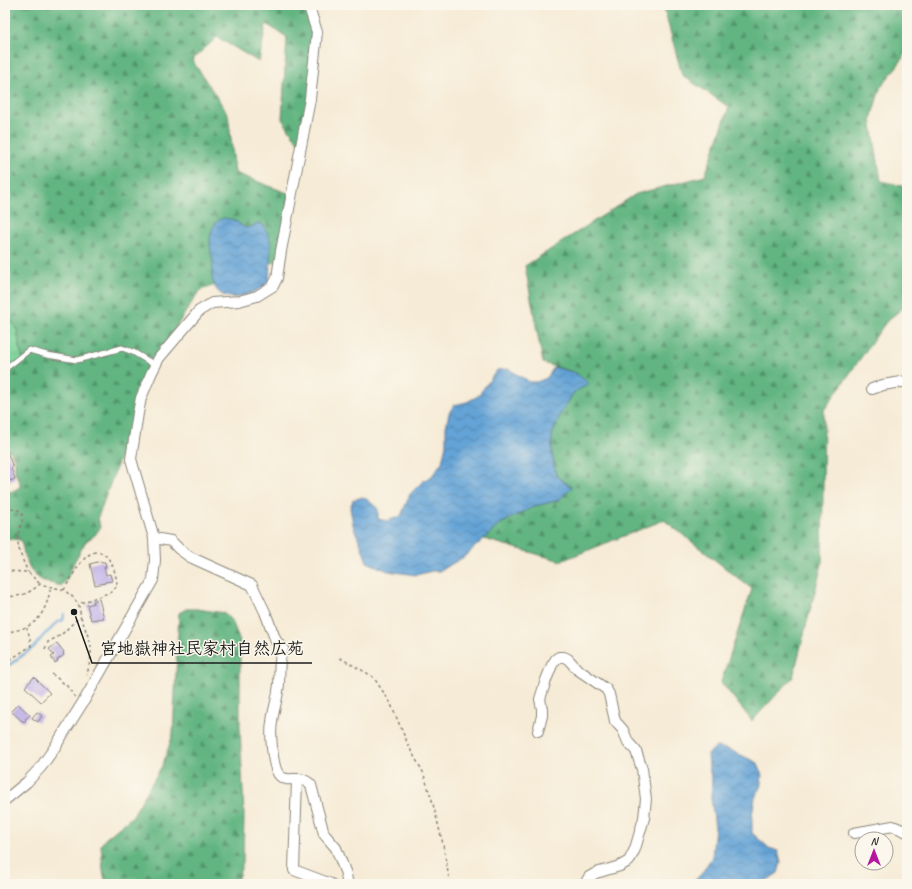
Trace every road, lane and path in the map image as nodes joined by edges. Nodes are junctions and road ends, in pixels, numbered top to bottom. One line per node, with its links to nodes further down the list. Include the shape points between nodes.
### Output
1 (310, 5): 2 (street, via 317,32 310,99 277,278 273,286 257,296 238,301 212,303 199,310)
2 (156, 365): 3 (lane, via 122,348 77,360 29,350); 7 (street, via 141,398 131,459)
3 (5, 369)
4 (907, 381): 5 (street)
5 (872, 388)
6 (5, 509): 9 (path, via 17,510 22,514 18,548)
7 (154, 538): 25 (street, via 171,541 190,557 252,585 276,640 283,648 280,655 279,690 271,723 275,768 282,777); 26 (street, via 153,580 85,700 41,767)
8 (5, 571): 9 (path)
9 (28, 572): 10 (path)
10 (40, 584): 11 (path); 13 (path, via 34,590 19,596)
11 (51, 586): 12 (path); 16 (path, via 48,604 38,618)
12 (64, 590): 14 (path); 14 (path, via 90,554 103,553 110,560 117,586 111,592)
13 (5, 596)
14 (78, 604): 15 (path)
15 (81, 617): 18 (path, via 61,635 48,642); 22 (path, via 91,646)
16 (27, 627): 17 (path); 20 (path, via 31,646)
17 (5, 633)
18 (45, 649)
19 (340, 658): 31 (path, via 374,678 390,702 409,747 423,772 439,828)
20 (5, 664)
21 (52, 674): 23 (path, via 67,686)
22 (86, 678)
23 (75, 697)
24 (538, 731): 32 (street, via 542,716 540,699 546,680 556,659 564,657 606,689 615,721 636,751 642,769 646,799 644,818 635,849 629,861 596,873)
25 (297, 779): 29 (street, via 307,781 311,785 324,834 336,848 346,874); 30 (street, via 294,870)
26 (5, 800)
27 (865, 831): 28 (street, via 893,826)
28 (907, 832)
29 (345, 883)
30 (331, 884)
31 (450, 884)
32 (585, 884)

